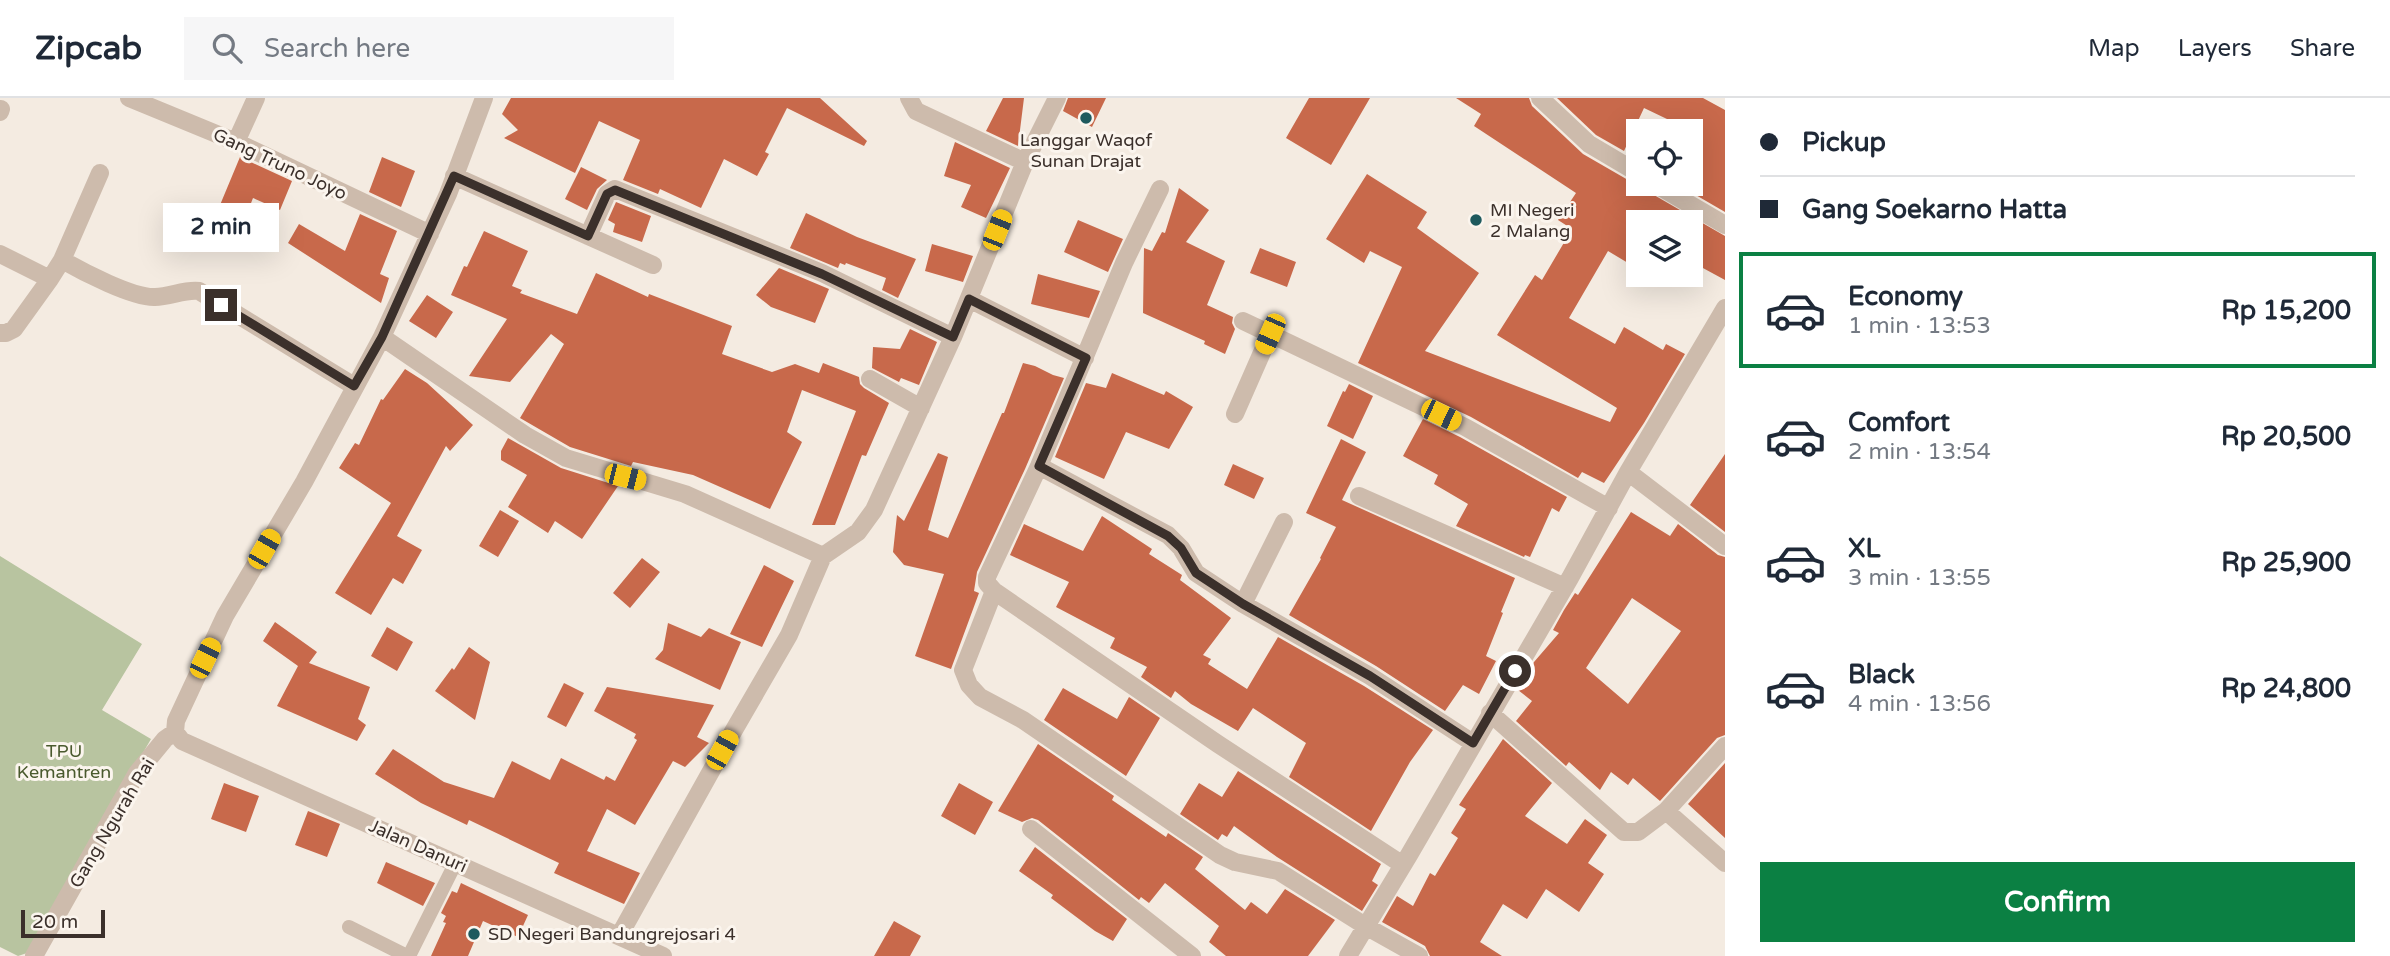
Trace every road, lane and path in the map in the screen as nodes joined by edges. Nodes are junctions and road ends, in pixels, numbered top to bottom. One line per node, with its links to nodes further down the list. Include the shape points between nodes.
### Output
1 (129, 98): 7 (street, Gang Truno Joyo)
2 (256, 98): 7 (street)
3 (484, 98): 11 (street)
4 (909, 98): 8 (street, via 916,111)
5 (1057, 98): 8 (street)
6 (1540, 98): 9 (street, via 1589,144)
7 (236, 142): 15 (street, Gang Truno Joyo)
8 (1025, 162): 21 (street)
9 (1626, 166)
10 (100, 173): 18 (street)
11 (454, 176): 15 (street); 16 (street)
12 (1160, 189): 28 (street)
13 (1675, 196): 14 (street)
14 (1725, 225)
15 (430, 234): 26 (street)
16 (588, 236): 19 (street); 27 (street, via 607,194 615,190 822,274)
17 (0, 254): 20 (street)
18 (62, 260): 20 (street); 30 (street, via 136,294 154,298 199,291)
19 (653, 265)
20 (50, 279): 24 (street, via 14,328)
21 (969, 299): 27 (street); 28 (street)
22 (1724, 311): 34 (street)
23 (1244, 321): 25 (street)
24 (0, 333)
25 (1270, 334): 32 (street); 36 (street, via 1465,427)
26 (382, 337): 30 (street); 39 (street, via 566,458 685,494)
27 (953, 337): 31 (street)
28 (1086, 358): 33 (street)
29 (870, 379): 31 (street)
30 (354, 386): 44 (street, via 225,616)
31 (922, 408): 39 (street, via 874,509 858,531)
32 (1235, 414)
33 (1039, 466): 41 (street, via 987,577); 42 (street, via 1168,536 1196,573)
34 (1628, 472): 36 (street); 38 (street)
35 (1359, 496): 40 (street)
36 (1609, 508): 40 (street)
37 (1284, 522): 42 (street)
38 (1725, 545)
39 (823, 556): 54 (street, via 789,635)
40 (1565, 587): 43 (street)
41 (994, 591): 51 (street); 53 (street, via 963,670 980,697 1023,720 1220,855 1278,871)
42 (1243, 604): 45 (street, via 1370,676)
43 (1490, 713): 45 (street); 47 (street, via 1624,832 1638,832)
44 (175, 732): 49 (street, Jalan Danuri, via 182,741); 55 (street, Gang Ngurah Rai, via 137,774)
45 (1473, 743): 51 (street)
46 (1725, 746): 47 (street)
47 (1666, 811): 50 (street)
48 (1031, 829): 58 (street)
49 (456, 862): 54 (street, Jalan Danuri); 56 (lane)
50 (1725, 863)
51 (1403, 865): 53 (street)
52 (349, 927): 56 (lane)
53 (1367, 927): 59 (street); 60 (street)
54 (619, 936): 57 (street, Jalan Danuri)
55 (34, 956)
56 (408, 956)
57 (663, 956)
58 (1192, 956)
59 (1348, 956)
60 (1419, 956)

